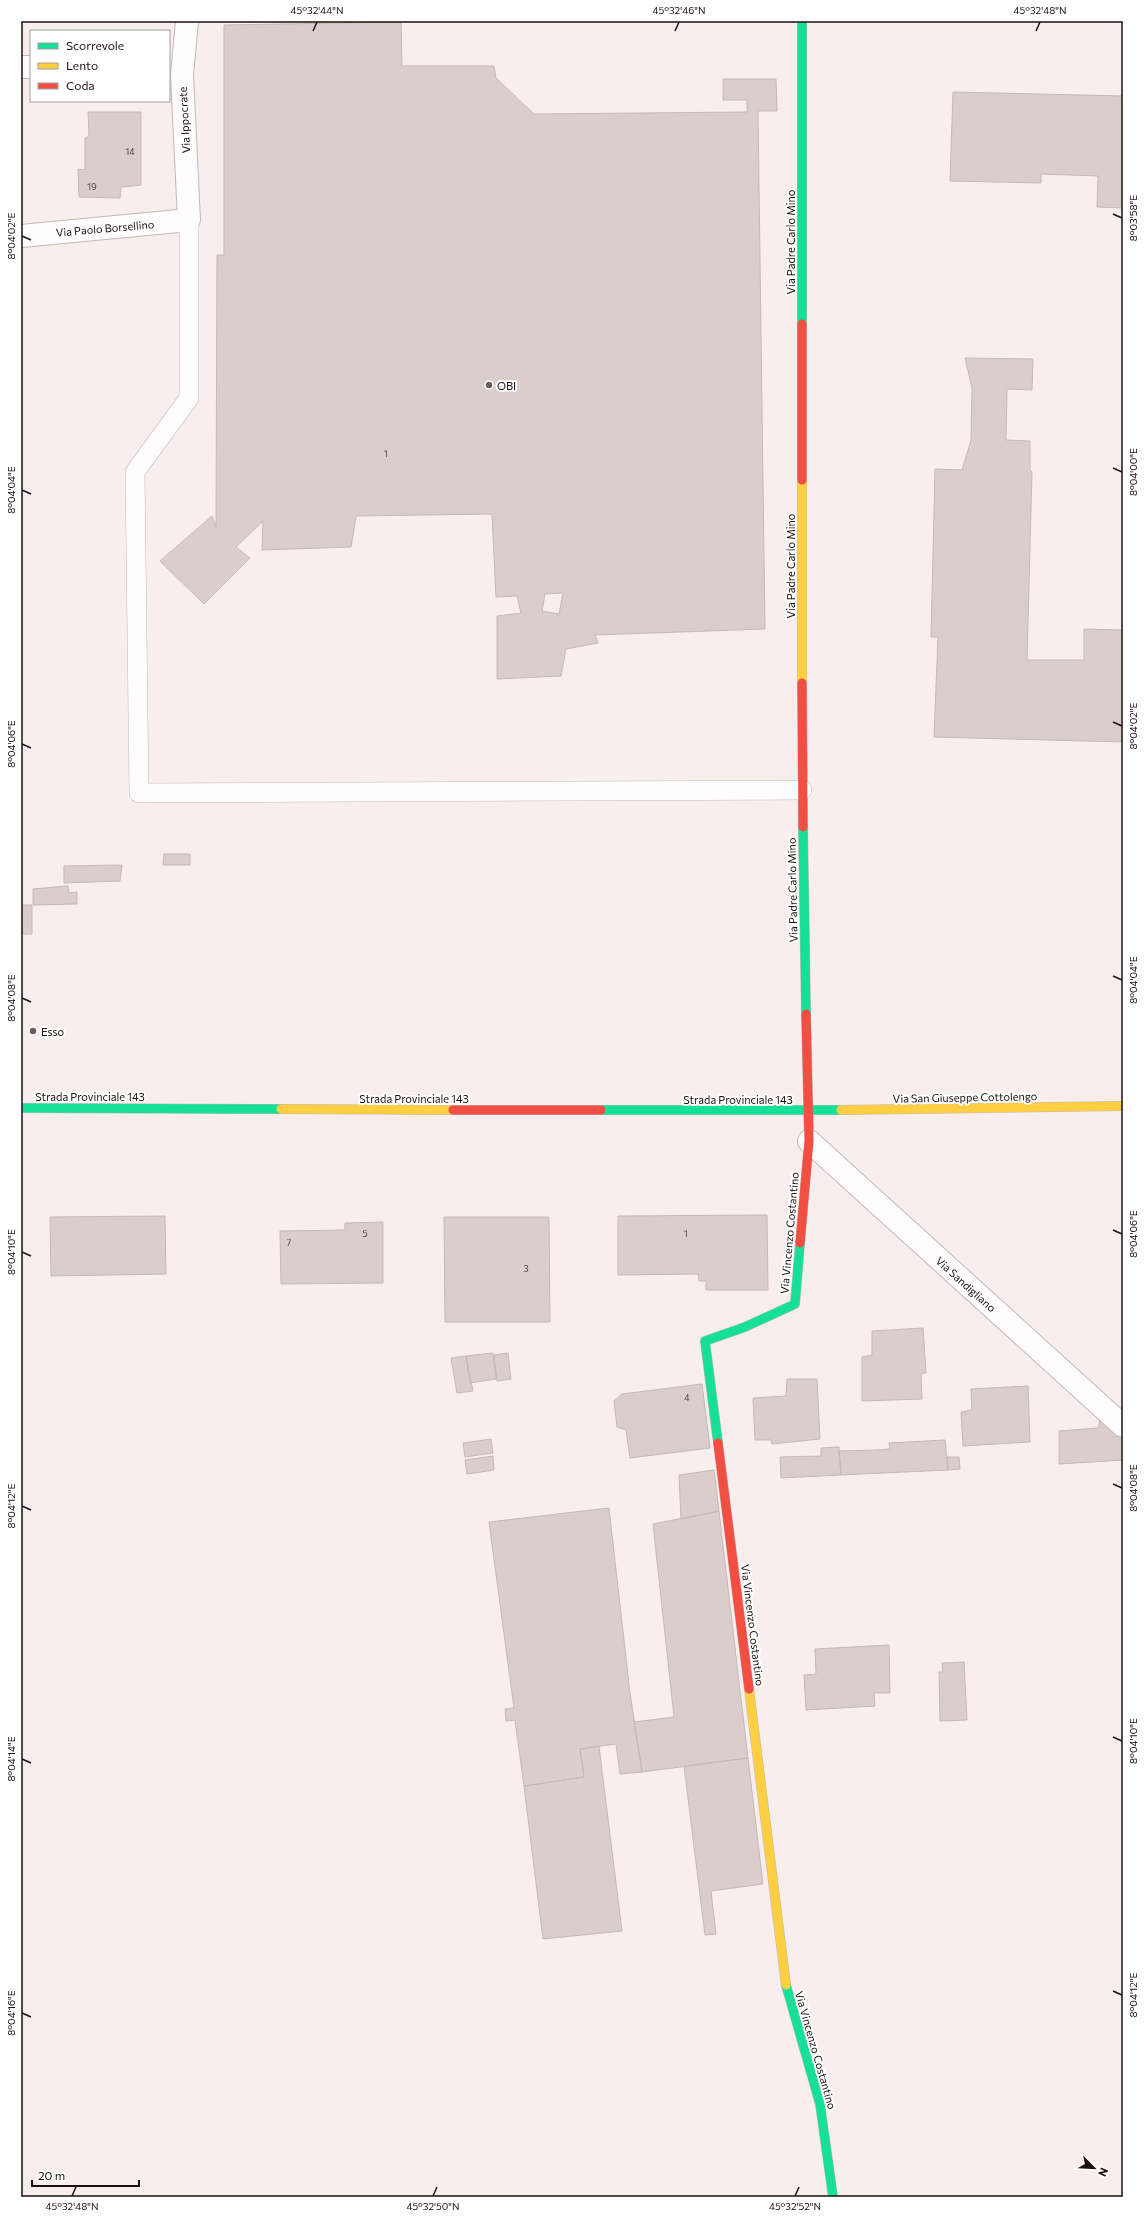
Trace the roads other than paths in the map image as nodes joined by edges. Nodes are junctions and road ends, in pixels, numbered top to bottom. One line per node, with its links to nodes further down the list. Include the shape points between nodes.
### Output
1 (187, 21): 3 (street, Via Ippocrate)
2 (802, 21): 6 (street, Via Padre Carlo Mino)
3 (176, 75): 4 (street, Via Ippocrate)
4 (189, 220): 5 (street, Via Paolo Borsellino); 6 (lane, via 189,398 135,472 139,793)
5 (21, 236)
6 (802, 790): 9 (street, Via Padre Carlo Mino)
7 (1123, 1106): 9 (street, Via San Giuseppe Cottolengo)
8 (21, 1108): 9 (street, Strada Provinciale 143)
9 (807, 1111): 10 (street, Via Vincenzo Costantino)
10 (809, 1141): 11 (street, Via Sandigliano); 12 (street, Via Vincenzo Costantino, via 795,1304 745,1327 705,1341 787,1994 820,2104)
11 (1123, 1426)
12 (833, 2197)

